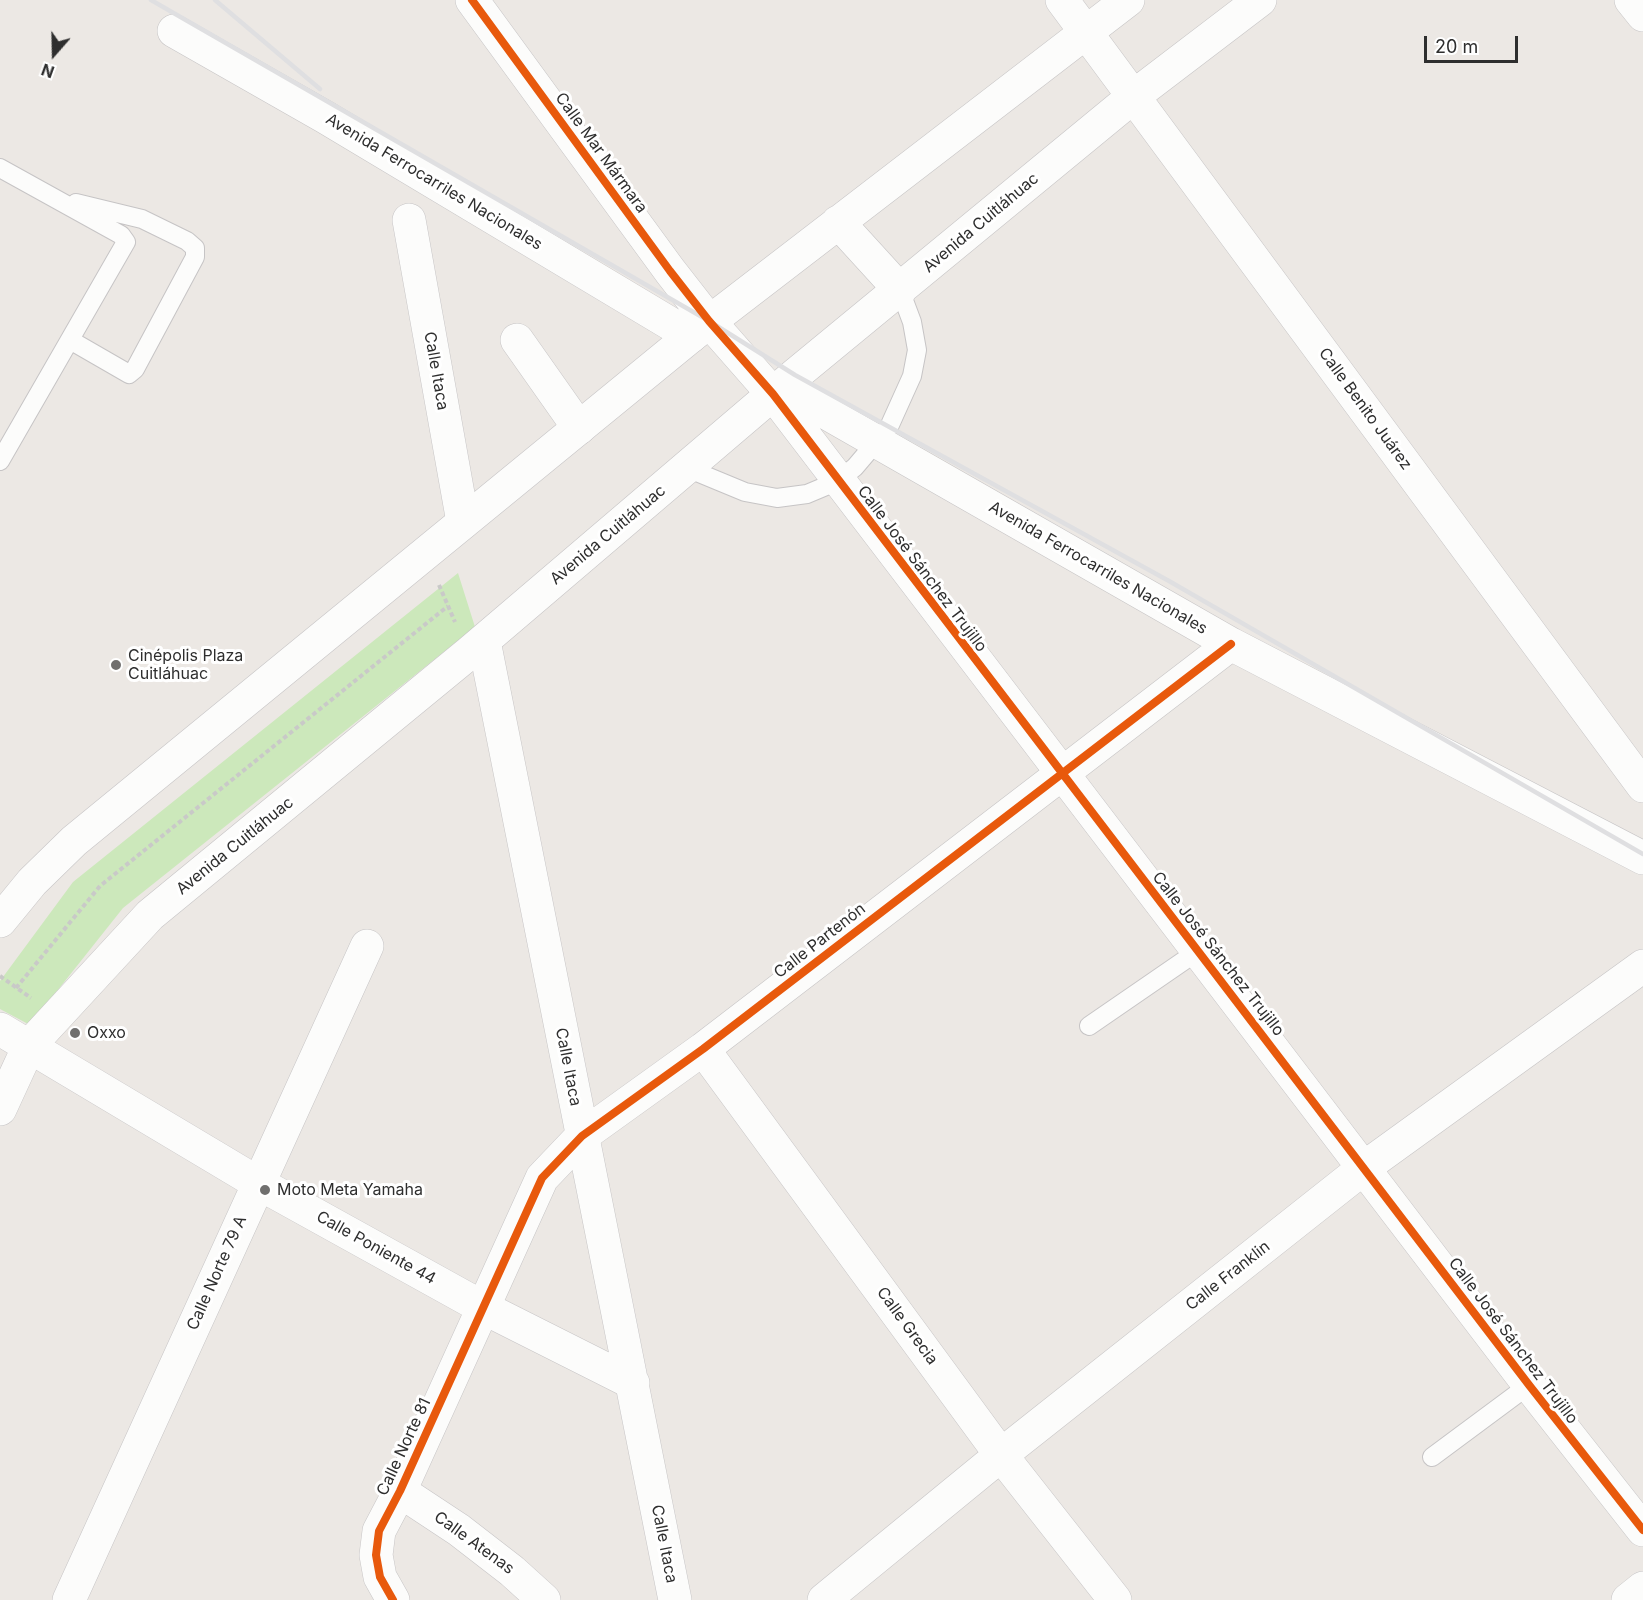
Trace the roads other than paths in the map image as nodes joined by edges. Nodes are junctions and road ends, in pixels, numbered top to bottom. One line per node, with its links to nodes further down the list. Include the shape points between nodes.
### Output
1 (472, 0): 15 (street, Calle Mar Mármara)
2 (1062, 0): 8 (street, Calle Benito Juárez)
3 (1128, 0): 8 (street)
4 (1260, 0): 9 (street, Avenida Cuitláhuac)
5 (1631, 0): 6 (street)
6 (1643, 15)
7 (174, 31): 15 (street, Avenida Ferrocarriles Nacionales)
8 (1086, 32): 9 (street, Calle Benito Juárez); 13 (street)
9 (1134, 96): 14 (street, Avenida Cuitláhuac); 28 (street, Calle Benito Juárez)
10 (0, 168): 11 (lane)
11 (55, 198): 16 (lane, via 121,235 126,242); 16 (lane, via 142,219 195,248 195,257 129,374)
12 (409, 220): 24 (street, Calle Itaca)
13 (838, 222): 14 (street); 15 (street)
14 (900, 290): 18 (street, Avenida Cuitláhuac); 20 (lane, via 917,350 899,409)
15 (700, 328): 18 (street); 19 (street)
16 (70, 340): 21 (lane)
17 (517, 340): 19 (street)
18 (777, 390): 20 (street, Avenida Ferrocarriles Nacionales); 22 (street, Avenida Cuitláhuac); 23 (street, Calle José Sánchez Trujillo)
19 (579, 428): 24 (street)
20 (878, 442): 23 (lane); 25 (street, Avenida Ferrocarriles Nacionales)
21 (0, 461)
22 (687, 468): 23 (lane, via 745,492 777,498 807,494); 26 (street, Avenida Cuitláhuac)
23 (838, 481): 27 (street, Calle José Sánchez Trujillo)
24 (463, 522): 30 (street, via 74,842 32,882)
25 (1231, 644): 27 (street, Calle Partenón); 29 (street, Avenida Ferrocarriles Nacionales)
26 (476, 647): 36 (street, Avenida Cuitláhuac, via 150,915); 39 (street, Calle Itaca)
27 (1061, 772): 32 (street, Calle José Sánchez Trujillo); 37 (street, Calle Partenón)
28 (1643, 786)
29 (1643, 858)
30 (0, 921)
31 (367, 946): 41 (street, Calle Norte 79 A)
32 (1198, 951): 34 (lane); 40 (street, Calle José Sánchez Trujillo)
33 (1643, 966): 40 (street, Calle Franklin)
34 (1089, 1026)
35 (0, 1029): 36 (street, Calle Poniente 44)
36 (29, 1047): 38 (street, Avenida Cuitláhuac); 41 (street, Calle Poniente 44)
37 (703, 1049): 39 (street, Calle Partenón); 45 (street, Calle Grecia)
38 (0, 1109)
39 (582, 1136): 42 (street, Calle Partenón, via 542,1178); 43 (street, Calle Itaca)
40 (1365, 1167): 44 (street, Calle José Sánchez Trujillo); 45 (street, Calle Franklin)
41 (258, 1183): 42 (street, Calle Poniente 44); 50 (street, Calle Norte 79 A)
42 (482, 1307): 43 (street, Calle Poniente 44); 47 (street, Calle Norte 81)
43 (633, 1383): 53 (street, Calle Itaca)
44 (1529, 1385): 46 (lane); 48 (street, Calle José Sánchez Trujillo)
45 (1001, 1455): 54 (street, Calle Franklin); 55 (street, Calle Grecia)
46 (1432, 1457)
47 (400, 1491): 51 (street, Calle Norte 81, via 379,1531 376,1555 380,1577); 52 (street, Calle Atenas, via 459,1530)
48 (1643, 1530)
49 (1643, 1588): 56 (street)
50 (69, 1600)
51 (393, 1600)
52 (544, 1600)
53 (675, 1600)
54 (824, 1600)
55 (1116, 1600)
56 (1628, 1600)

